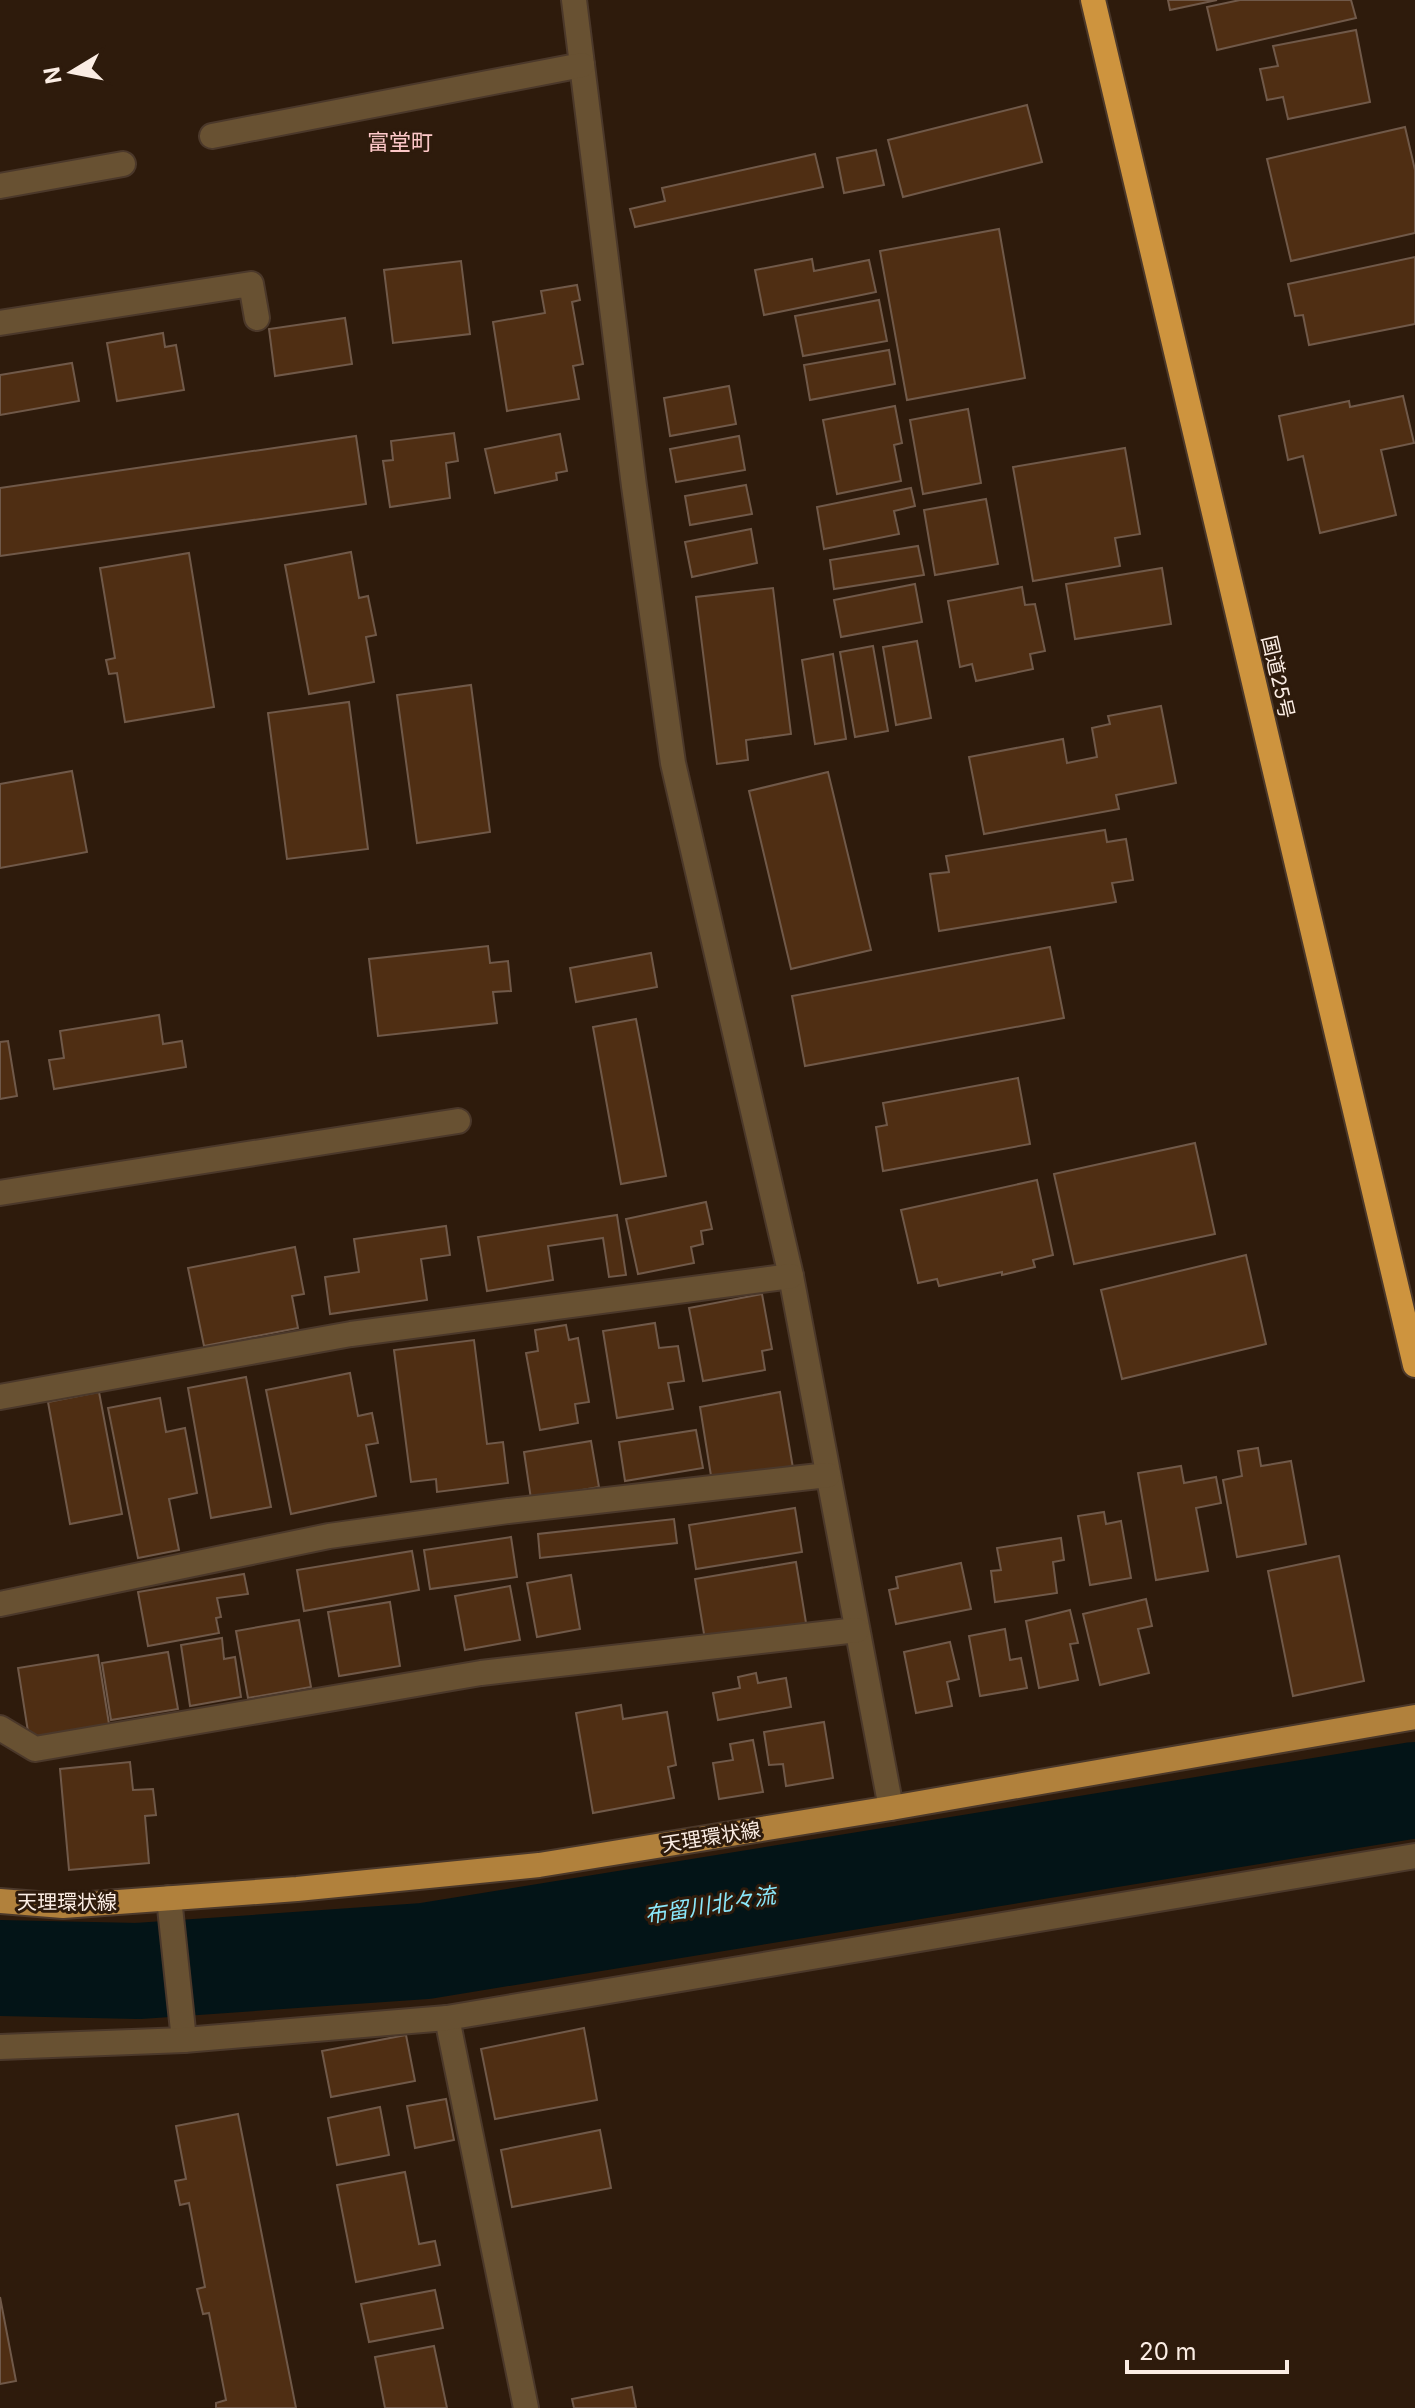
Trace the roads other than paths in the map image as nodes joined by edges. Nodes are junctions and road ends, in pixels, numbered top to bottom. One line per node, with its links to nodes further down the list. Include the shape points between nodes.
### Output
1 (574, 0): 3 (street)
2 (1093, 0): 12 (highway, 国道25号)
3 (582, 65): 4 (street); 11 (street, via 673,763)
4 (212, 136)
5 (123, 164): 6 (street)
6 (0, 186)
7 (257, 318): 8 (street, via 251,284)
8 (0, 323)
9 (458, 1121): 10 (street)
10 (0, 1193)
11 (791, 1276): 13 (street, via 351,1334); 14 (street)
12 (1415, 1365)
13 (0, 1397)
14 (828, 1475): 15 (street, via 329,1536); 16 (street)
15 (0, 1604)
16 (857, 1630): 18 (street, via 481,1673 35,1749); 19 (street)
17 (1415, 1717): 19 (main road, 天理環状線)
18 (0, 1728)
19 (891, 1808): 21 (main road, 天理環状線, via 539,1865)
20 (1415, 1856): 23 (street)
21 (169, 1898): 22 (main road, 天理環状線, via 63,1906); 24 (street)
22 (0, 1901)
23 (447, 2018): 24 (street); 26 (street)
24 (184, 2040): 25 (street)
25 (0, 2047)
26 (526, 2408)

